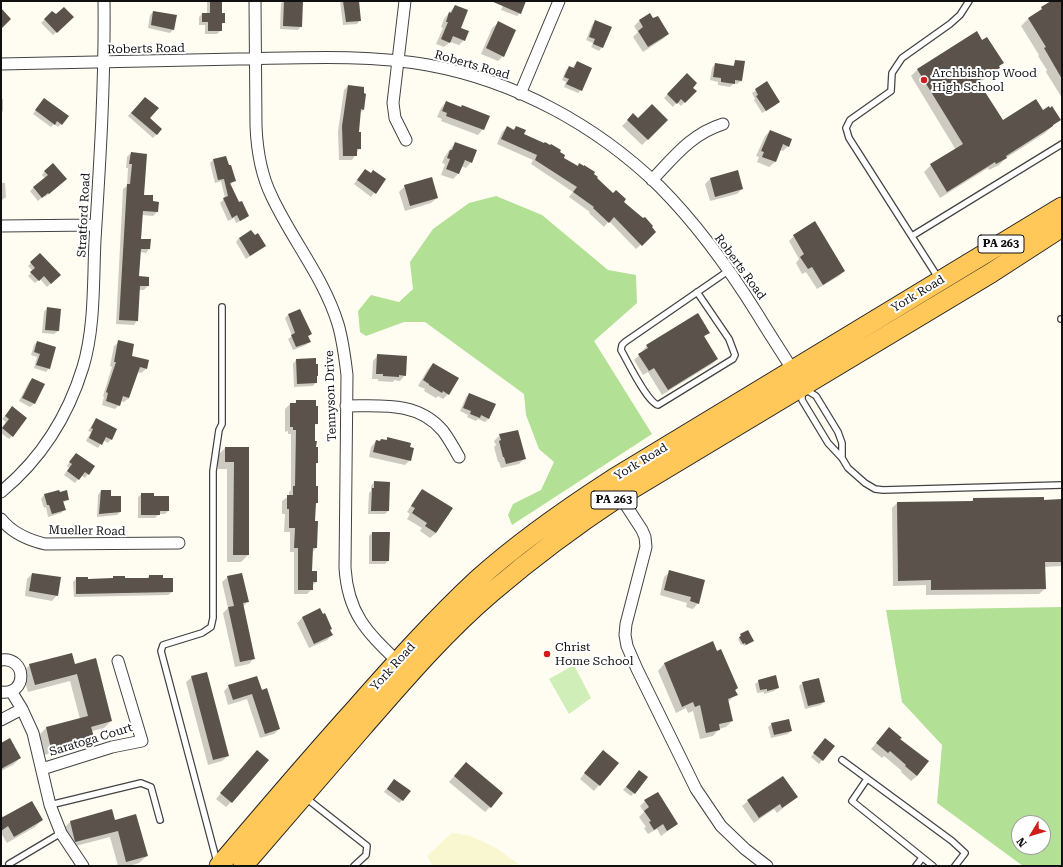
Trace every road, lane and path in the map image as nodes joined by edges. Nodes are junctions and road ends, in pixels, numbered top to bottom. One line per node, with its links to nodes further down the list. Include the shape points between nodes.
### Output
1 (104, 1): 8 (street, Stratford Road)
2 (255, 1): 6 (street, Tennyson Drive)
3 (405, 1): 7 (street)
4 (559, 1): 10 (street)
5 (969, 1): 19 (lane, via 950,24 902,58 892,74 891,91 850,120 846,128 849,138)
6 (255, 59): 7 (street, Roberts Road, via 364,58); 8 (street, Roberts Road); 26 (street, Tennyson Drive, via 256,126 262,169 271,196 328,299 338,323 346,362)
7 (398, 61): 10 (street, Roberts Road, via 456,72); 12 (street, via 393,103 397,122)
8 (104, 63): 9 (street, Roberts Road); 16 (street, Stratford Road)
9 (1, 64)
10 (520, 94): 14 (street, Roberts Road, via 562,114 611,145)
11 (722, 124): 14 (street, via 706,130 691,140)
12 (406, 140)
13 (1062, 144): 19 (lane)
14 (652, 180): 20 (street, Roberts Road, via 678,206)
15 (1062, 206): 21 (highway, York Road / PA 263)
16 (96, 224): 17 (street); 30 (street, Stratford Road, via 89,342 83,368 72,397 45,446)
17 (1, 226)
18 (1062, 227): 25 (highway, York Road / PA 263)
19 (912, 236): 21 (lane)
20 (728, 271): 22 (lane); 24 (street, Roberts Road)
21 (940, 281): 24 (highway, York Road / PA 263)
22 (697, 292): 22 (lane, via 622,345 621,350 654,404 658,405 665,401 733,359 735,355 729,339)
23 (222, 307): 50 (lane, via 222,424 213,471 213,618 211,627 202,633 163,645 161,651)
24 (792, 370): 25 (street, Roberts Road); 36 (highway, York Road / PA 263, via 613,479 524,541 476,581)
25 (802, 387): 28 (lane, via 802,400 828,443); 28 (lane, via 816,396 838,432 842,442); 31 (highway, York Road / PA 263)
26 (346, 406): 27 (street, via 391,405 416,411 436,424); 36 (street, Tennyson Drive, via 345,568 348,593 359,620 372,637)
27 (459, 457)
28 (842, 458): 29 (lane, via 848,468 865,483 883,490)
29 (1062, 485)
30 (1, 492)
31 (620, 496): 43 (highway, York Road / PA 263, via 539,553 492,592); 53 (street, via 642,530 646,547 626,624 627,646 696,789 721,826)
32 (1, 519): 33 (street, Mueller Road, via 16,533 45,544)
33 (179, 544)
34 (1, 660): 37 (street, via 13,662 20,669 21,680 15,689)
35 (118, 661): 41 (street, Saratoga Court, via 142,740)
36 (397, 661): 43 (highway, York Road / PA 263)
37 (6, 692): 38 (street)
38 (22, 709): 39 (street); 41 (street, via 33,733)
39 (1, 720)
40 (842, 760): 42 (lane)
41 (42, 769): 44 (street)
42 (867, 779): 47 (lane, via 852,801); 56 (lane, via 965,853)
43 (296, 790): 50 (highway, York Road / PA 263); 51 (highway, York Road / PA 263); 52 (lane, via 367,846 366,855)
44 (50, 805): 45 (lane, via 141,783 151,787); 46 (street)
45 (160, 820)
46 (61, 833): 48 (lane); 49 (street)
47 (922, 858): 54 (lane); 55 (lane)
48 (9, 864)
49 (80, 865)
50 (218, 866)
51 (243, 866)
52 (354, 866)
53 (767, 866)
54 (916, 866)
55 (933, 866)
56 (955, 866)

